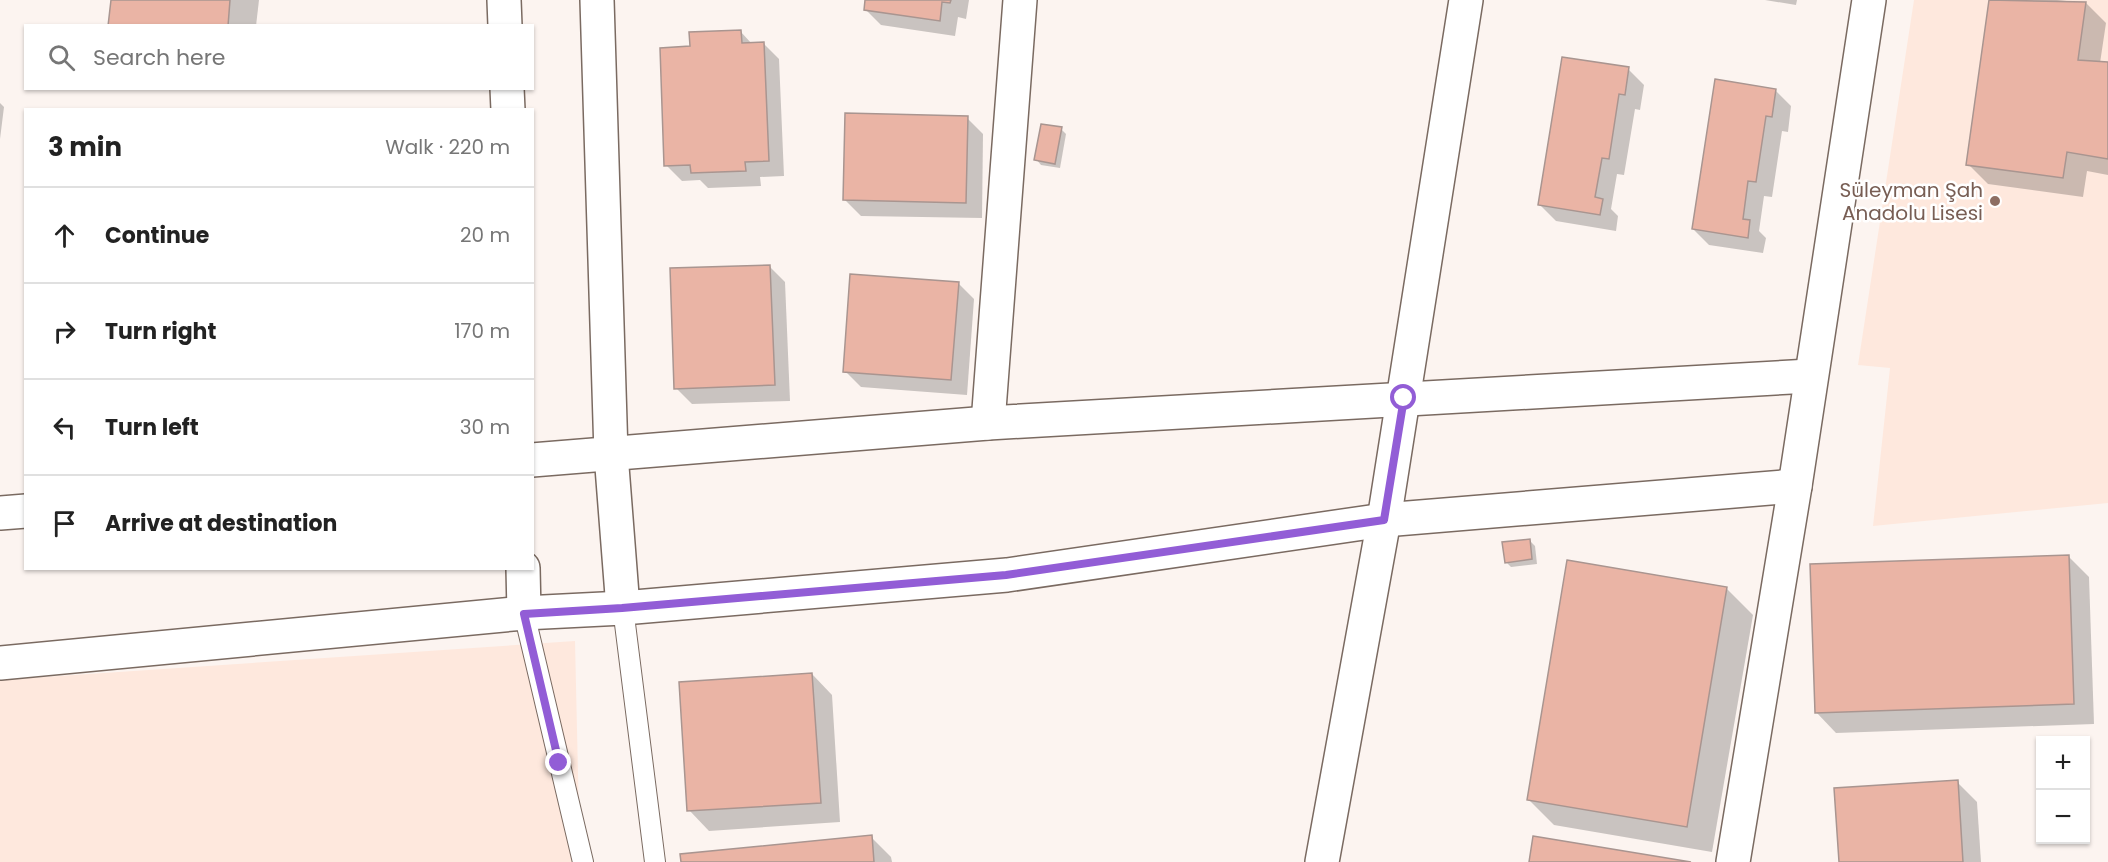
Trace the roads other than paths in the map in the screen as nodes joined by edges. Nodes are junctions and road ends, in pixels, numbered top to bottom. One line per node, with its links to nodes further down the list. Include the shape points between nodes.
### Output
1 (504, 0): 6 (street)
2 (597, 0): 12 (street)
3 (1020, 0): 11 (street)
4 (1466, 0): 10 (street)
5 (1869, 0): 9 (street)
6 (505, 24)
7 (507, 90): 8 (street)
8 (508, 108)
9 (1810, 376): 10 (street); 14 (street)
10 (1404, 398): 11 (street); 17 (street)
11 (987, 423): 12 (street)
12 (611, 454): 13 (street); 19 (street)
13 (534, 460)
14 (1795, 486): 17 (street); 25 (street)
15 (24, 512): 16 (street)
16 (0, 513)
17 (1384, 520): 19 (street, via 1006,575); 24 (street)
18 (523, 570): 20 (street)
19 (622, 608): 20 (street); 23 (lane)
20 (524, 614): 21 (street); 22 (lane)
21 (0, 663)
22 (583, 862)
23 (655, 862)
24 (1322, 862)
25 (1732, 862)

